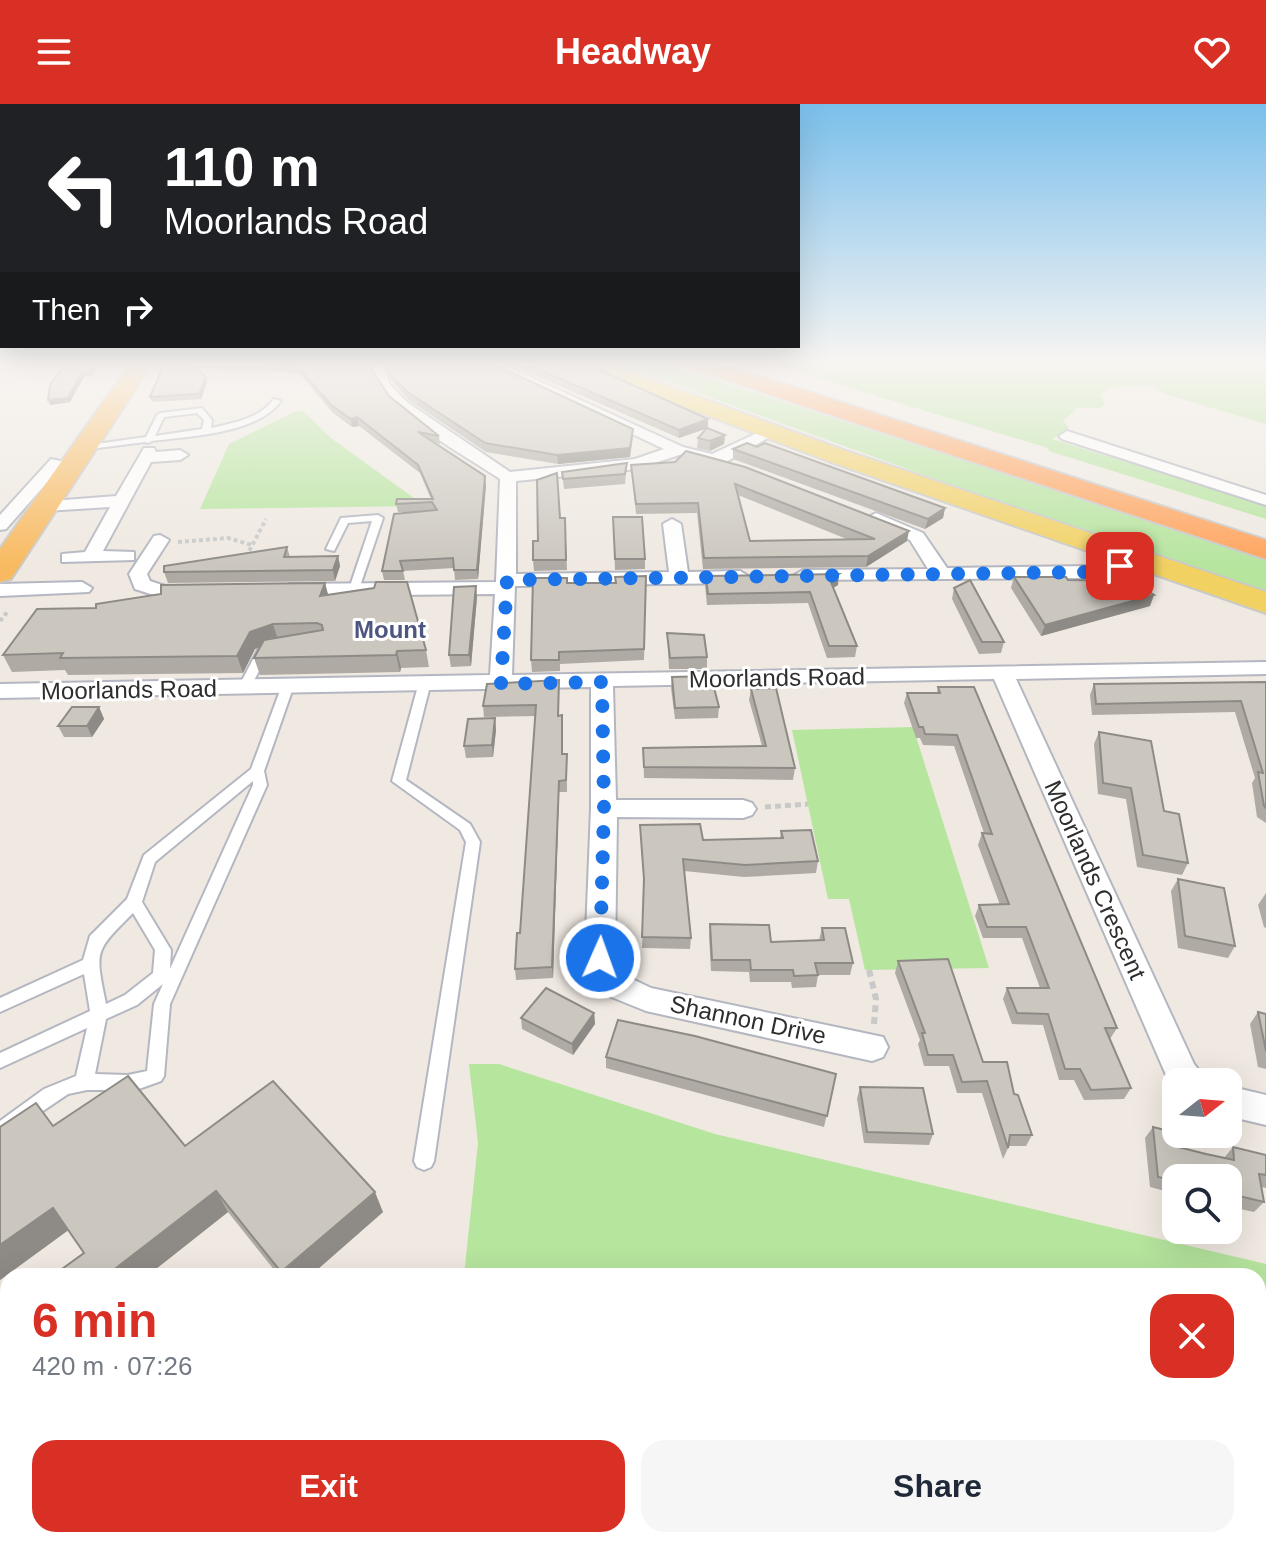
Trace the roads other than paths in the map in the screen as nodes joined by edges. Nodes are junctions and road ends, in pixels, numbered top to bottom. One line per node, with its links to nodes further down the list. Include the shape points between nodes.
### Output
1 (78, 431): 17 (highway)
2 (94, 431): 12 (highway)
3 (155, 431): 13 (lane)
4 (205, 431): 13 (lane)
5 (440, 431): 19 (street)
6 (638, 431): 14 (street)
7 (773, 431): 16 (street)
8 (774, 431): 35 (main road)
9 (906, 431): 32 (highway)
10 (953, 431): 28 (highway)
11 (1067, 436): 20 (street)
12 (82, 448): 13 (lane); 22 (highway)
13 (148, 450): 15 (street); 21 (street)
14 (678, 450): 16 (street); 19 (street, via 637,464)
15 (180, 455)
16 (712, 459): 18 (street)
17 (57, 462): 27 (street); 30 (highway)
18 (738, 467)
19 (507, 477): 42 (street)
20 (1266, 500)
21 (122, 501): 22 (street); 34 (street)
22 (45, 506): 37 (highway)
23 (856, 511): 38 (street, via 917,535 927,544)
24 (378, 518): 25 (lane); 31 (lane, via 344,520); 44 (lane)
25 (391, 518)
26 (672, 524): 41 (street)
27 (0, 525)
28 (1266, 531)
29 (158, 542): 47 (street, via 138,574 142,585 163,592)
30 (0, 543)
31 (331, 549)
32 (1266, 550)
33 (127, 556): 34 (street)
34 (91, 557): 36 (street)
35 (1132, 557): 38 (street, via 1102,571); 48 (main road)
36 (69, 558)
37 (0, 572)
38 (940, 574): 39 (street)
39 (786, 576)
40 (756, 577): 41 (street)
41 (679, 578): 42 (street)
42 (507, 584): 44 (street); 53 (street)
43 (82, 588): 45 (street)
44 (354, 589): 46 (street)
45 (0, 590)
46 (274, 590)
47 (211, 591)
48 (1266, 603)
49 (278, 646): 55 (lane, via 262,652)
50 (1266, 668): 51 (street, Moorlands Road)
51 (1003, 674): 52 (street, Moorlands Road); 67 (street, Moorlands Crescent)
52 (602, 682): 53 (street, Moorlands Road); 59 (street, Shannon Drive)
53 (501, 684): 54 (street, Moorlands Road)
54 (424, 686): 56 (street, Moorlands Road); 72 (lane, via 399,781 465,827 473,842)
55 (244, 688): 56 (street, Moorlands Road); 57 (street, Moorlands Road)
56 (287, 688): 58 (lane)
57 (0, 691)
58 (257, 771): 61 (lane, via 149,859); 68 (lane, via 260,785 162,1004 155,1076 133,1085)
59 (604, 808): 60 (street); 65 (street, Shannon Drive, via 600,958 615,985 646,999)
60 (743, 809)
61 (134, 902): 62 (lane, via 96,940); 64 (lane, via 163,950 161,976 131,1000)
62 (90, 964): 63 (lane); 64 (lane)
63 (0, 1005)
64 (99, 1013): 66 (lane); 68 (lane)
65 (872, 1047)
66 (0, 1061)
67 (1179, 1068)
68 (84, 1082): 71 (lane, via 47,1094)
69 (1242, 1104): 70 (street)
70 (1266, 1110)
71 (0, 1132)
72 (424, 1161)

